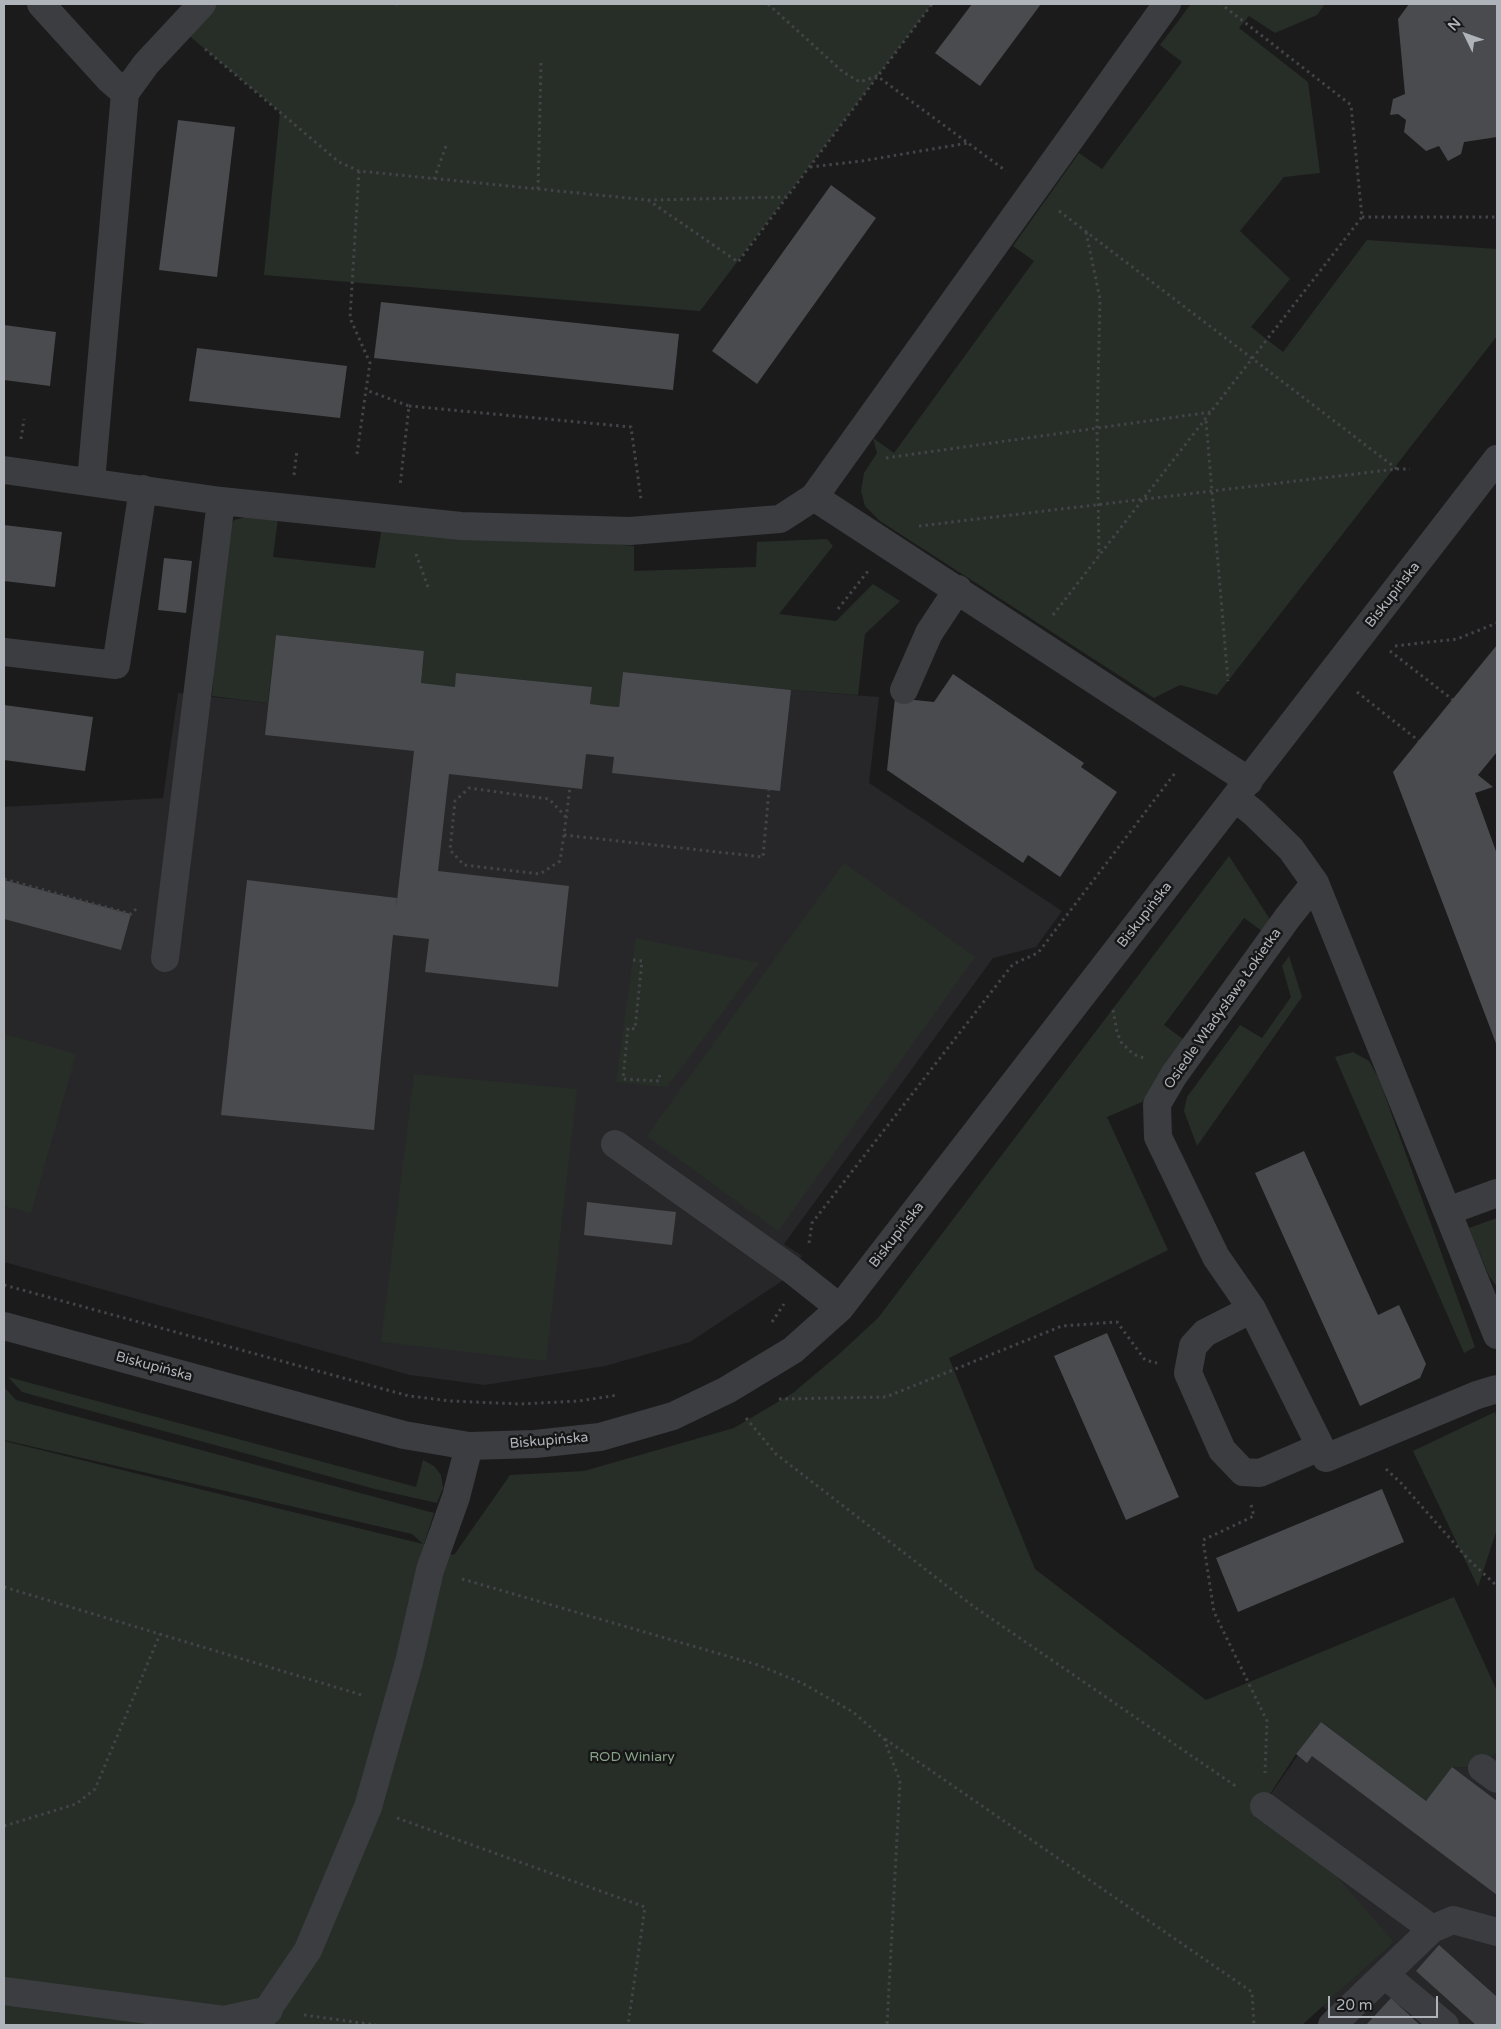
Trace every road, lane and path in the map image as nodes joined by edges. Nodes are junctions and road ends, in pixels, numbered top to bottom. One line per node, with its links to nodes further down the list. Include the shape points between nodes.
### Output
1 (41, 4): 10 (street)
2 (202, 4): 7 (street)
3 (768, 4): 9 (path, via 843,72 860,82)
4 (932, 4): 9 (path)
5 (1167, 4): 18 (street)
6 (1221, 4): 21 (path, via 1351,105)
7 (181, 29): 10 (street, via 146,64); 15 (path, via 339,162)
8 (541, 62): 17 (path)
9 (877, 76): 11 (path); 14 (path)
10 (124, 93): 38 (street)
11 (968, 144): 13 (path); 14 (path)
12 (446, 146): 16 (path)
13 (994, 162)
14 (809, 167): 19 (path)
15 (359, 171): 16 (path); 25 (path, via 350,318 370,363)
16 (434, 180): 17 (path)
17 (538, 189): 20 (path)
18 (1033, 191): 23 (path); 42 (street)
19 (787, 197): 20 (path); 20 (path, via 738,262)
20 (648, 200)
21 (1362, 217): 22 (path); 24 (path)
22 (1497, 217)
23 (1086, 232): 24 (path); 29 (path, via 1100,299)
24 (1252, 358): 27 (path); 34 (path)
25 (366, 390): 26 (path); 31 (path)
26 (409, 406): 39 (path); 44 (path, via 631,428)
27 (1211, 412): 28 (path); 29 (path)
28 (1206, 419): 41 (path); 43 (path)
29 (1097, 427): 32 (path); 46 (path)
30 (296, 450): 37 (path)
31 (357, 454)
32 (886, 458)
33 (1497, 459): 63 (street, Biskupińska)
34 (1396, 469): 35 (path); 41 (path)
35 (1410, 469)
36 (4, 470): 38 (street)
37 (294, 474)
38 (92, 481): 40 (street)
39 (400, 486)
40 (143, 489): 45 (street); 56 (street, via 116,665)
41 (1212, 491): 43 (path); 57 (path)
42 (814, 496): 45 (street, via 780,520 630,531 461,526); 52 (street)
43 (1145, 499): 46 (path); 49 (path)
44 (641, 501)
45 (221, 502): 70 (street)
46 (1100, 504): 47 (path); 49 (path)
47 (912, 527)
48 (414, 549): 51 (path)
49 (1099, 557): 55 (path)
50 (871, 567): 53 (path)
51 (428, 587)
52 (958, 589): 55 (street); 59 (street, via 929,633)
53 (838, 609)
54 (1497, 623): 60 (path, via 1457,639 1384,647)
55 (1034, 638): 63 (street)
56 (4, 652)
57 (1228, 682)
58 (1352, 688): 61 (path)
59 (904, 690)
60 (1453, 700)
61 (1419, 741)
62 (570, 788): 65 (path)
63 (1242, 789): 68 (street, via 1254,813 1291,849); 78 (street, Biskupińska)
64 (769, 790): 66 (path, via 763,857)
65 (566, 817): 66 (path); 66 (path, via 549,798 469,788 455,801 450,850 464,865 540,874 560,861)
66 (564, 835)
67 (4, 880): 69 (path, via 131,914)
68 (1315, 883): 74 (street, Osiedle Władysława Łokietka); 77 (street)
69 (136, 910)
70 (165, 958)
71 (633, 960): 73 (path, via 642,961 635,1029 628,1028 623,1079 659,1081)
72 (1113, 1008): 74 (path, via 1122,1042 1133,1054 1154,1061)
73 (660, 1071)
74 (1174, 1075): 79 (street, Osiedle Władysława Łokietka, via 1158,1104 1158,1138 1216,1257)
75 (615, 1144): 78 (street)
76 (1497, 1193): 77 (street)
77 (1448, 1211): 81 (street)
78 (840, 1308): 84 (street, Biskupińska, via 793,1350)
79 (1252, 1309): 82 (street, via 1205,1333 1193,1346); 88 (street, Osiedle Władysława Łokietka)
80 (4, 1326): 86 (street, Biskupińska, via 404,1435)
81 (1497, 1335)
82 (1188, 1373): 85 (path, via 1145,1360 1117,1322 1062,1326 886,1397); 89 (street, via 1222,1450)
83 (1497, 1389): 87 (street)
84 (727, 1390): 86 (street, Biskupińska, via 673,1416 600,1437 536,1444); 96 (path, via 776,1454 965,1600)
85 (774, 1399)
86 (469, 1446): 90 (street, via 456,1498)
87 (1359, 1446): 88 (street, via 1326,1458); 92 (path, via 1401,1483 1469,1560)
88 (1320, 1447): 89 (street, via 1260,1473)
89 (1242, 1472): 96 (path, via 1254,1516 1203,1540 1214,1612 1267,1721)
90 (430, 1570): 94 (street); 95 (path, via 758,1664 802,1683 853,1712)
91 (4, 1586): 93 (path)
92 (1497, 1586)
93 (160, 1634): 94 (path); 98 (path, via 95,1790 76,1804)
94 (397, 1705): 97 (street)
95 (884, 1739): 107 (path, via 900,1781); 108 (path, via 1252,1992)
96 (1264, 1806): 99 (street)
97 (368, 1808): 103 (street, via 308,1950); 106 (path, via 644,1907)
98 (4, 1826)
99 (1432, 1930): 100 (street, via 1453,1920); 101 (street)
100 (1497, 1932)
101 (1385, 1975): 104 (street); 109 (street)
102 (4, 1991): 103 (street, via 224,2020)
103 (263, 2018): 105 (path)
104 (1335, 2024)
105 (376, 2025)
106 (628, 2025)
107 (887, 2025)
108 (1254, 2025)
109 (1445, 2025)

